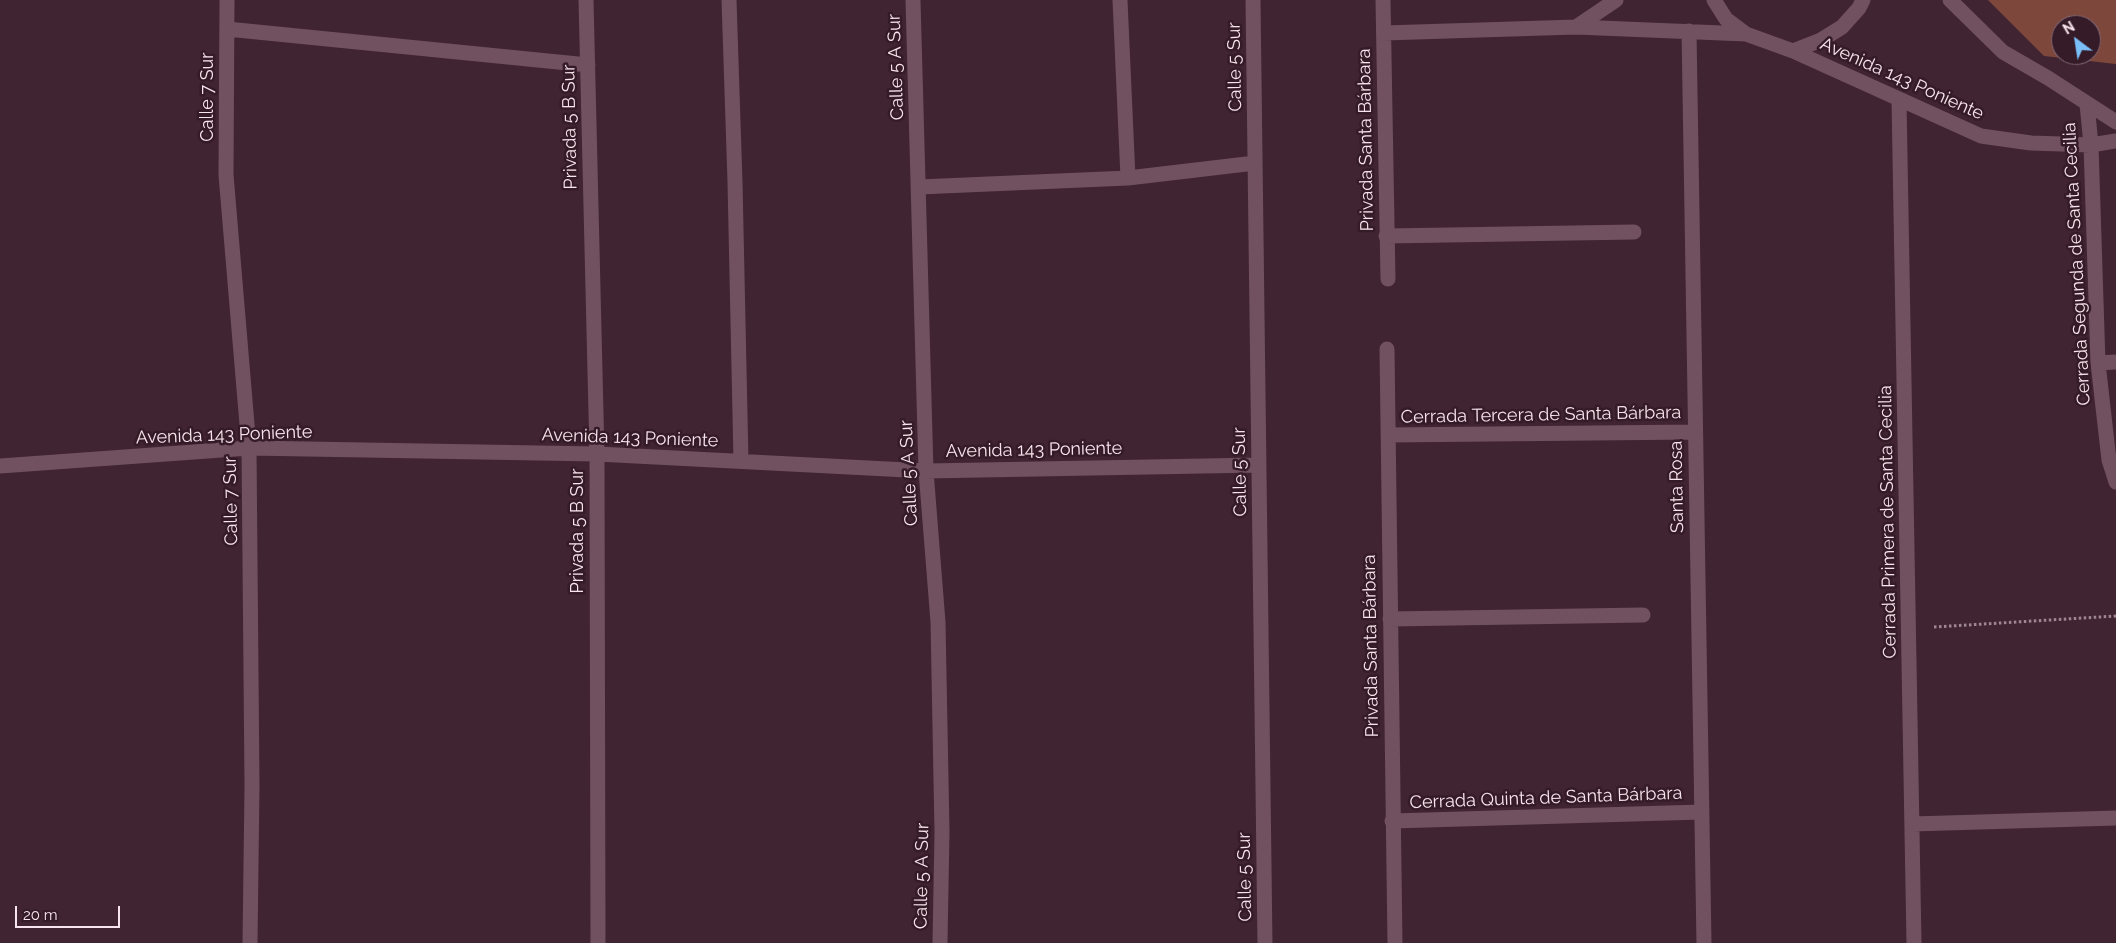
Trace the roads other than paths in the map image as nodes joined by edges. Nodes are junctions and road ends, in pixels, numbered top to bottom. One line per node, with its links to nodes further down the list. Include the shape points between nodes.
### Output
1 (227, 0): 13 (street, Calle 7 Sur)
2 (586, 0): 18 (street, Privada 5 B Sur)
3 (729, 0): 37 (street)
4 (913, 0): 26 (street, Calle 5 A Sur)
5 (1120, 0): 25 (street)
6 (1253, 0): 24 (street, Calle 5 Sur)
7 (1383, 0): 15 (street, Privada Santa Bárbara)
8 (1616, 0): 12 (street)
9 (1714, 0): 16 (street, via 1726,19)
10 (1863, 0): 17 (street, via 1842,27)
11 (1950, 0): 20 (street, via 2003,52)
12 (1576, 27): 14 (street); 15 (street)
13 (227, 29): 18 (street); 35 (street, Calle 7 Sur, via 226,175)
14 (1689, 30): 16 (street); 33 (street, Santa Rosa)
15 (1384, 33): 28 (street, Privada Santa Bárbara)
16 (1746, 34): 17 (street, Avenida 143 Poniente)
17 (1793, 51): 19 (street, Avenida 143 Poniente)
18 (588, 65): 36 (street, Privada 5 B Sur)
19 (1900, 100): 23 (street, Avenida 143 Poniente, via 1981,136 2031,143); 47 (street, Cerrada Primera de Santa Cecilia)
20 (2087, 104): 21 (street); 23 (street, Cerrada Segunda de Santa Cecilia)
21 (2116, 122)
22 (2116, 141): 23 (street, Avenida 143 Poniente)
23 (2090, 145): 32 (street, Cerrada Segunda de Santa Cecilia)
24 (1255, 163): 25 (street); 38 (street, Calle 5 Sur)
25 (1128, 178): 26 (street)
26 (919, 187): 40 (street, Calle 5 A Sur)
27 (1634, 232): 28 (street)
28 (1386, 236): 29 (street, Privada Santa Bárbara)
29 (1388, 279)
30 (1387, 349): 34 (street, Privada Santa Bárbara)
31 (2116, 362): 32 (street)
32 (2098, 363): 41 (street, Cerrada Segunda de Santa Cecilia, via 2109,460)
33 (1695, 432): 34 (street, Cerrada Tercera de Santa Bárbara); 44 (street, Santa Rosa)
34 (1388, 435): 43 (street, Privada Santa Bárbara)
35 (250, 448): 36 (street, Avenida 143 Poniente); 39 (street, Avenida 143 Poniente); 48 (street, Calle 7 Sur)
36 (597, 454): 37 (street, Avenida 143 Poniente); 49 (street, Privada 5 B Sur)
37 (742, 461): 40 (street, Avenida 143 Poniente)
38 (1259, 465): 40 (street, Avenida 143 Poniente); 51 (street, Calle 5 Sur)
39 (0, 466)
40 (926, 471): 50 (street, Calle 5 A Sur, via 938,622 942,832)
41 (2116, 482)
42 (1643, 615): 43 (street)
43 (1390, 619): 46 (street, Privada Santa Bárbara)
44 (1702, 812): 46 (street, Cerrada Quinta de Santa Bárbara); 53 (street, Santa Rosa)
45 (2116, 818): 47 (street)
46 (1392, 821): 52 (street, Privada Santa Bárbara)
47 (1912, 824): 54 (street, Cerrada Primera de Santa Cecilia)
48 (250, 943)
49 (598, 943)
50 (940, 943)
51 (1265, 943)
52 (1395, 943)
53 (1704, 943)
54 (1914, 943)

